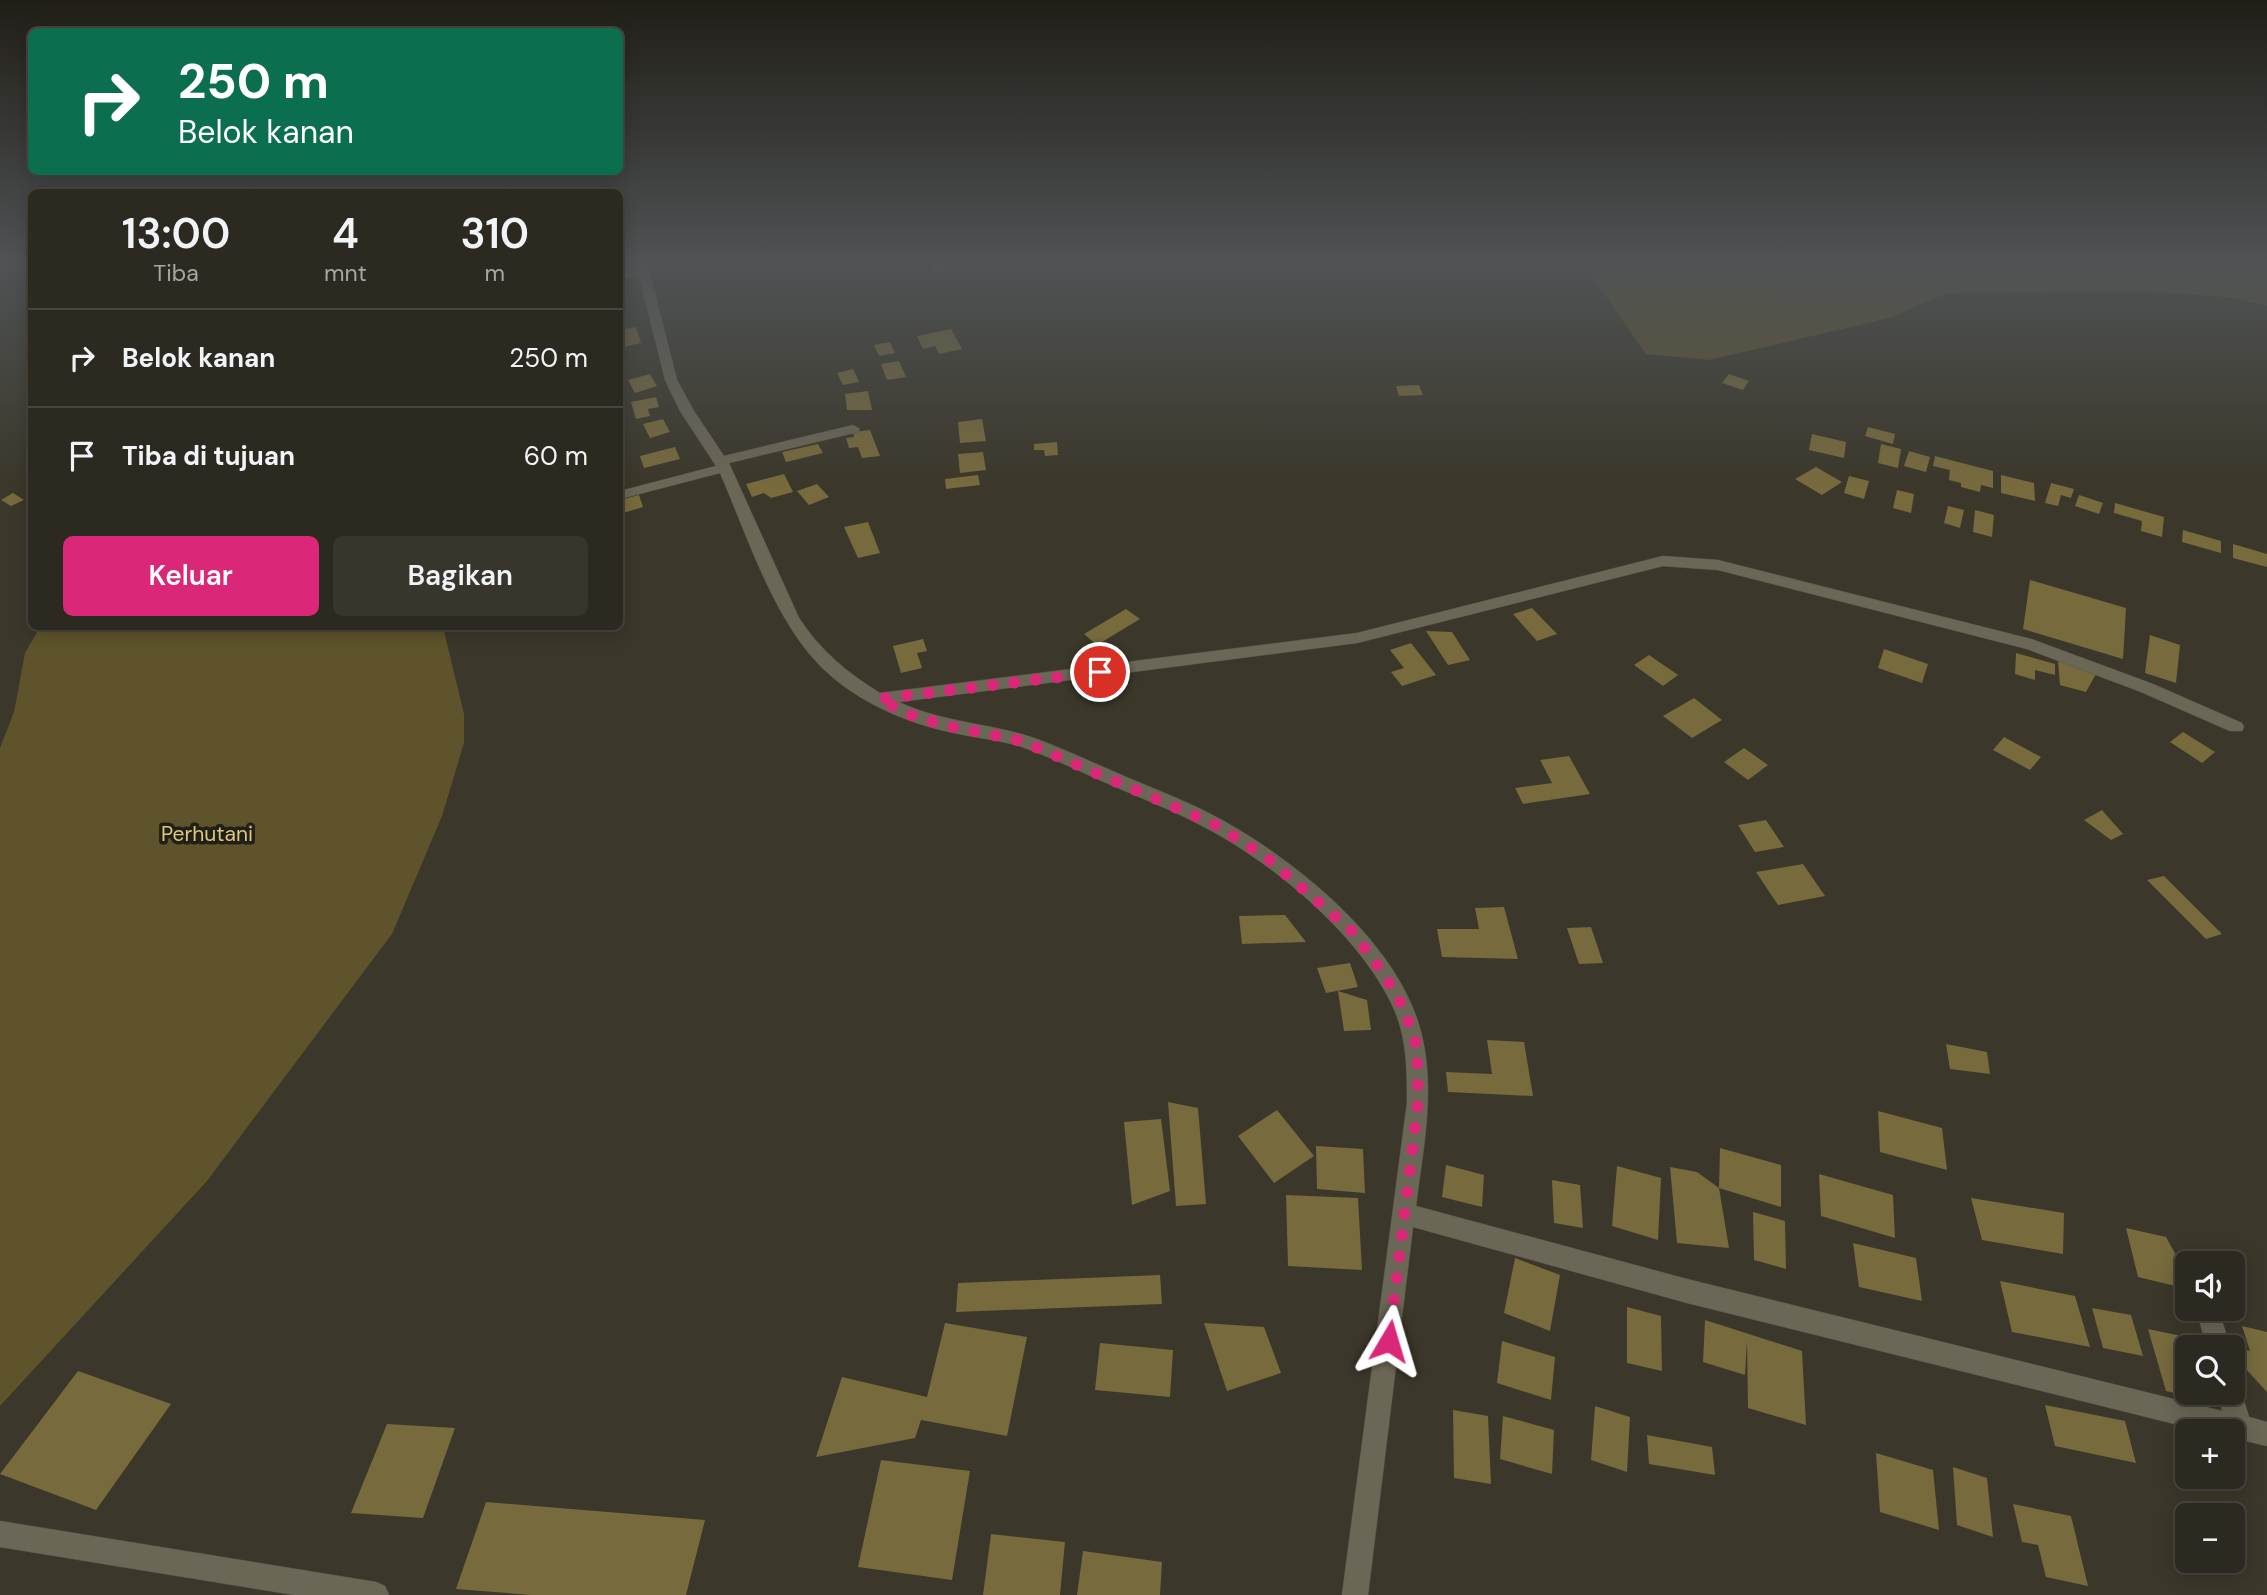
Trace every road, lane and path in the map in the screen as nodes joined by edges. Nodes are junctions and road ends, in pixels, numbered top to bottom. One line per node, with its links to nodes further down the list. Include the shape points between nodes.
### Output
1 (660, 336): 3 (street, via 671,380)
2 (853, 429): 3 (street)
3 (722, 465): 4 (street); 5 (street, via 804,641 822,662)
4 (623, 494)
5 (879, 699): 6 (street, via 1357,638 1664,561 1686,561 1718,565 2031,645); 7 (street, via 944,725 1022,741 1214,824 1266,857 1352,931 1404,1009 1417,1047 1418,1103)
6 (2236, 727)
7 (1405, 1214): 8 (street, via 1700,1294); 13 (street)
8 (2207, 1419)
9 (2245, 1428): 10 (street)
10 (2267, 1434)
11 (0, 1534): 12 (street)
12 (376, 1595)
13 (1355, 1595)

